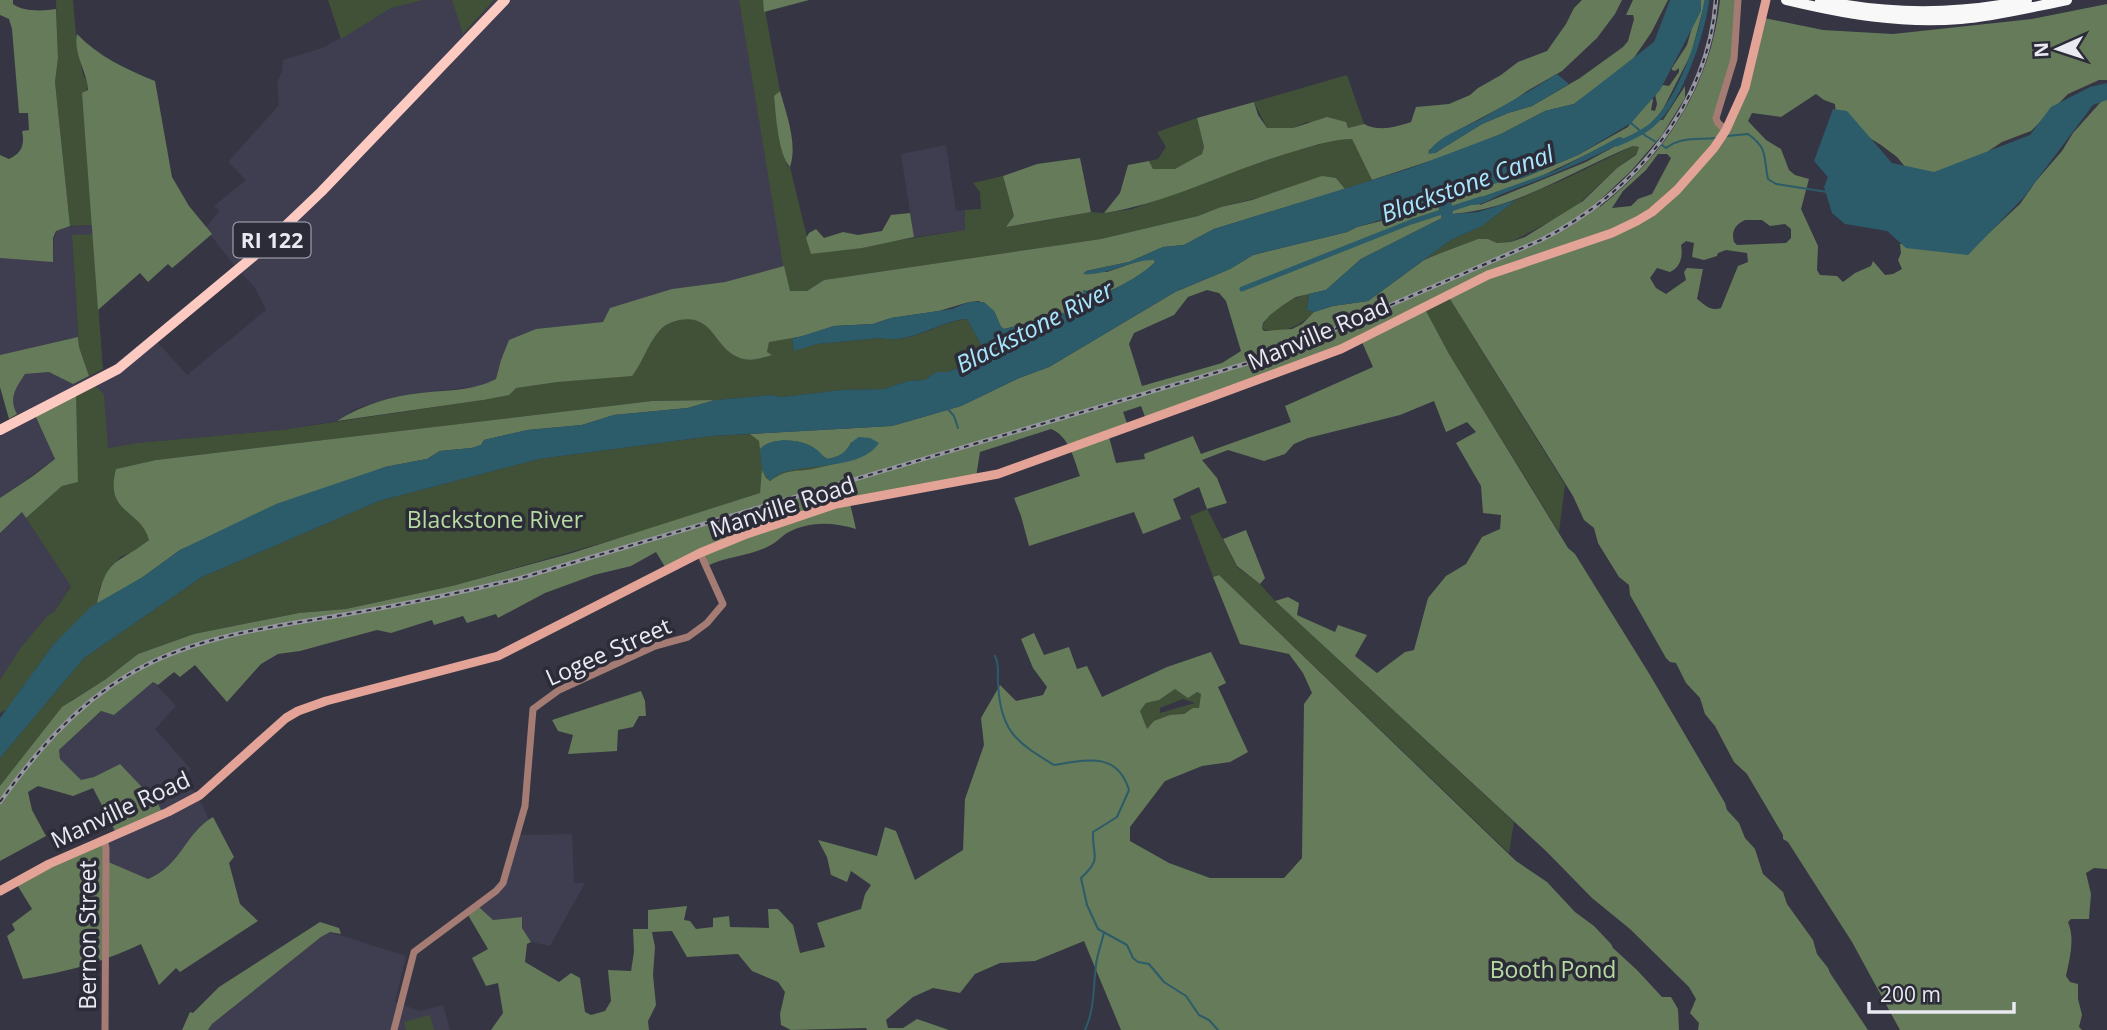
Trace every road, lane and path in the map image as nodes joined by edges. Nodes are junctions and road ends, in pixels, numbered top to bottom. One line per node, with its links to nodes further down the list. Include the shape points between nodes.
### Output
1 (505, 0): 9 (main road, RI 122, via 254,256 118,369)
2 (1738, 0): 8 (street, via 1734,59 1716,118)
3 (1766, 0): 8 (main road, Manville Road, via 1745,88)
4 (1787, 0): 7 (highway, via 1865,17 1926,20 1987,16)
5 (1820, 0): 6 (highway, via 1927,12)
6 (2027, 0)
7 (2067, 0)
8 (1726, 130): 10 (main road, Manville Road, via 1702,162 1646,216 1488,275 1341,349 998,474 836,504)
9 (0, 430)
10 (700, 553): 11 (main road, Manville Road, via 498,656 298,711 200,795); 14 (street, Logee Street, via 723,604 707,623 688,637 654,646 559,690 533,709 525,806 503,883 414,952)
11 (104, 840): 12 (main road, Manville Road); 13 (street, Bernon Street)
12 (0, 891)
13 (105, 1030)
14 (394, 1030)

